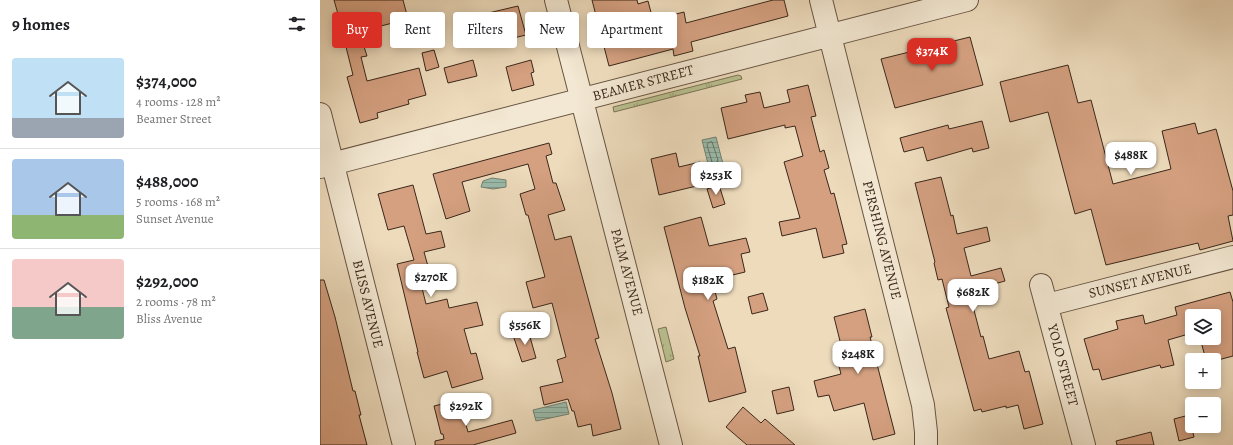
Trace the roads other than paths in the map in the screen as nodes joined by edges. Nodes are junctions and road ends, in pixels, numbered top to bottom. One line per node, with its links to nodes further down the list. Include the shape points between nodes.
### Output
1 (556, 0): 5 (street, PALM AVENUE)
2 (821, 0): 4 (street, PERSHING AVENUE)
3 (967, 0): 4 (street, BEAMER STREET)
4 (830, 35): 5 (street, BEAMER STREET); 13 (street, PERSHING AVENUE, via 924,405)
5 (582, 99): 7 (street, BEAMER STREET); 12 (street, PALM AVENUE)
6 (320, 114): 7 (street, BLISS AVENUE)
7 (326, 165): 11 (street, BLISS AVENUE)
8 (1233, 257): 10 (street, SUNSET AVENUE)
9 (1041, 285): 10 (street, YOLO STREET)
10 (1047, 305): 14 (street, YOLO STREET)
11 (404, 445)
12 (671, 445)
13 (926, 445)
14 (1084, 445)

